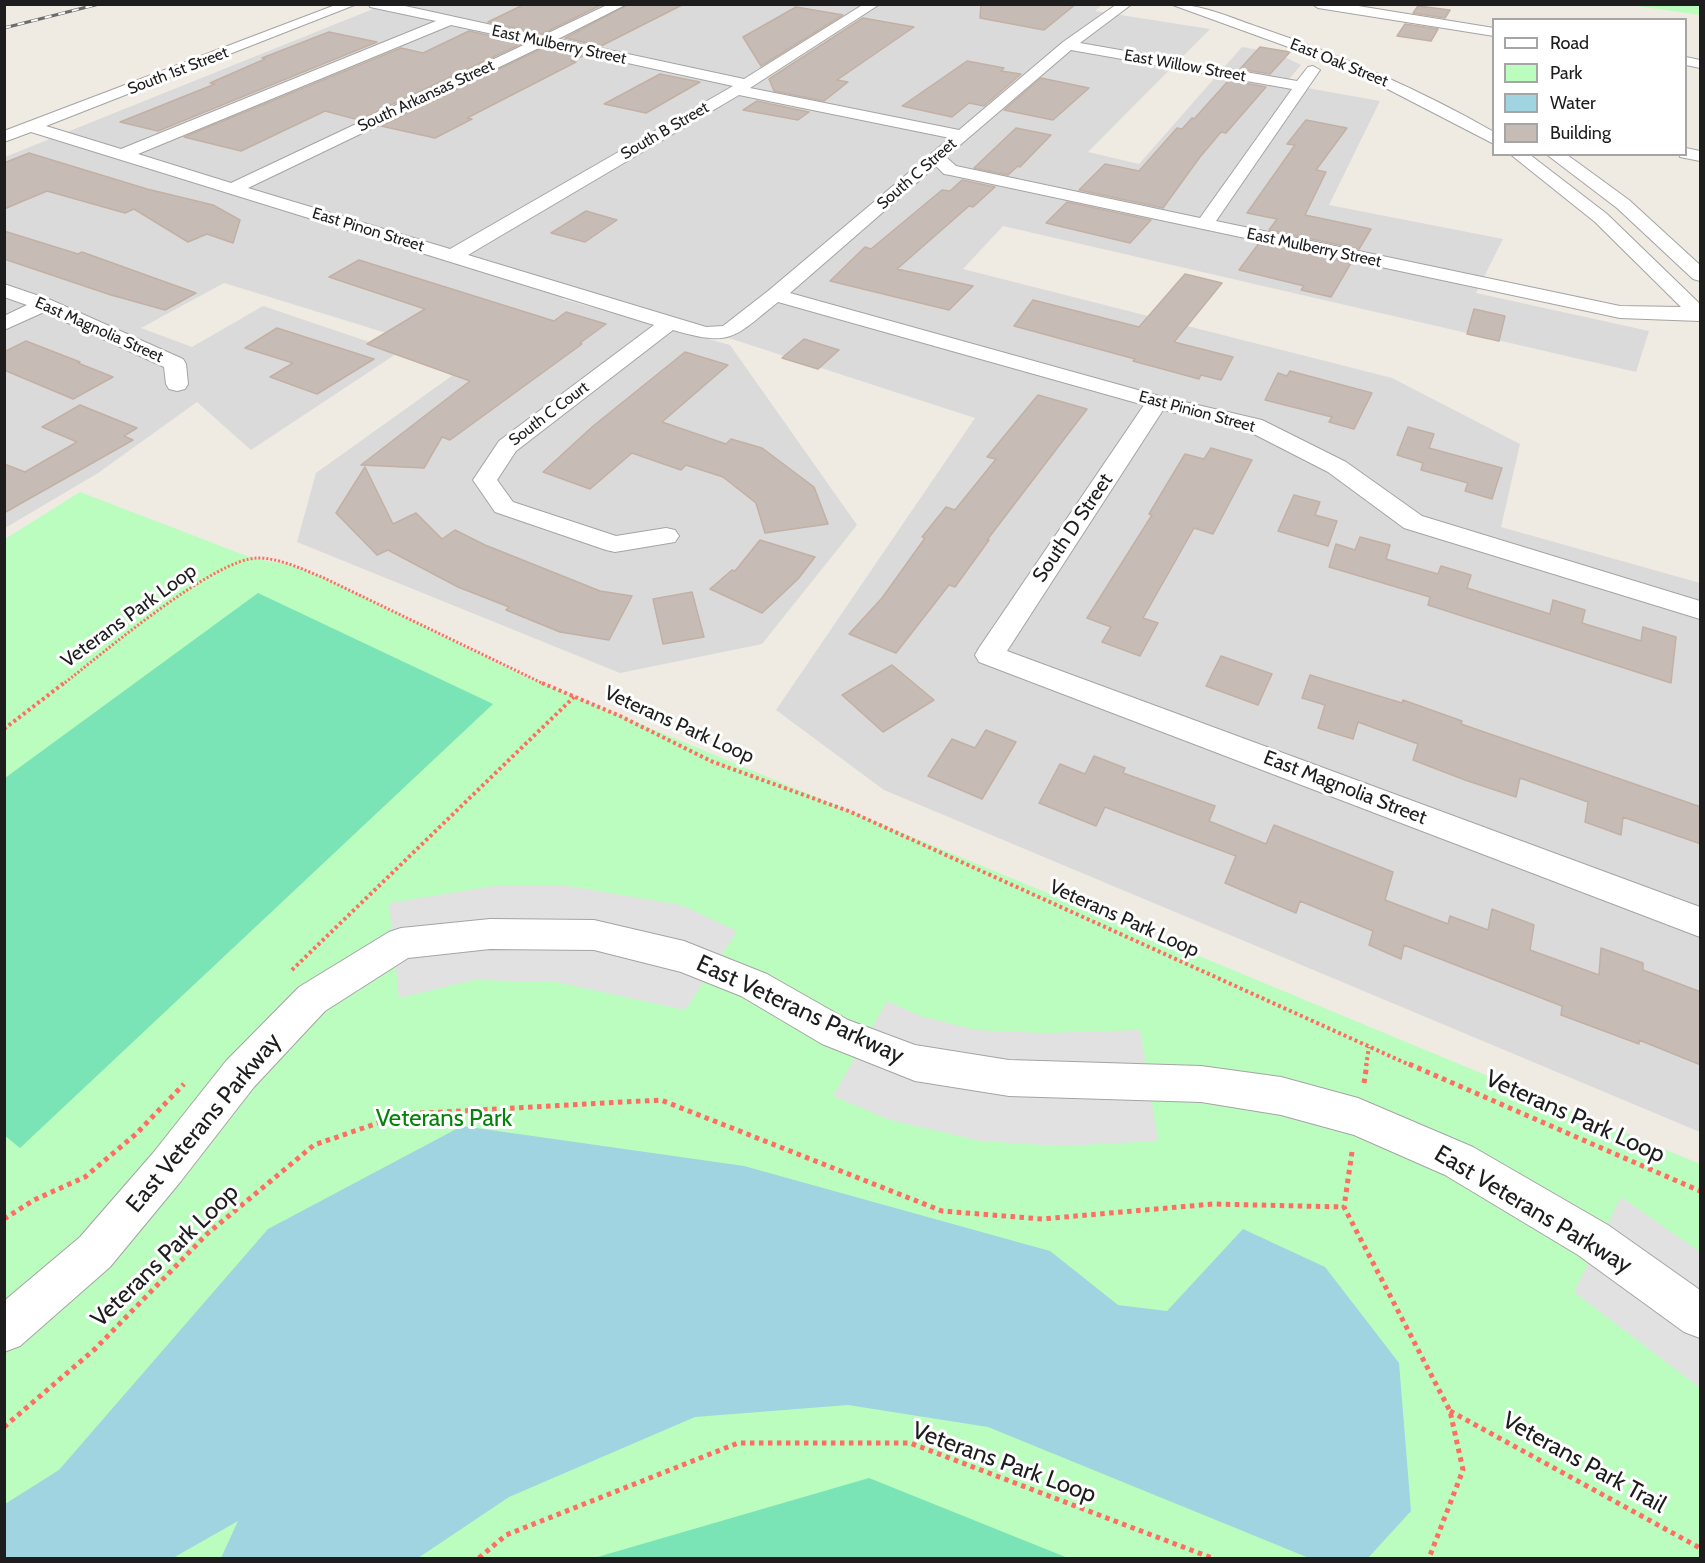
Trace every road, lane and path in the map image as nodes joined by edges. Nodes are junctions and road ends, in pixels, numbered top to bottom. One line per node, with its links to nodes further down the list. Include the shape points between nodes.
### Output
1 (351, 4): 17 (street, South 1st Street)
2 (375, 4): 9 (street, East Mulberry Street)
3 (621, 4): 11 (street, South Arkansas Street)
4 (874, 4): 14 (street, South B Street)
5 (1126, 4): 12 (street, South C Street)
6 (1176, 4): 20 (street, East Oak Street, via 1383,80)
7 (1209, 4): 16 (street, East Oak Street, via 1315,39 1414,79)
8 (1318, 4): 10 (street)
9 (448, 21): 11 (street, East Mulberry Street); 21 (street)
10 (1492, 32)
11 (543, 41): 14 (street, East Mulberry Street); 25 (street, South Arkansas Street)
12 (1068, 45): 15 (street, East Willow Street); 18 (street, South C Street)
13 (1315, 67): 15 (street)
14 (740, 87): 18 (street, East Mulberry Street); 27 (street, South B Street)
15 (1303, 87): 26 (street)
16 (1474, 110)
17 (31, 127): 19 (street, South 1st Street); 21 (street, East Pinon Street)
18 (961, 135): 24 (street, South C Street)
19 (4, 137)
20 (1492, 138)
21 (124, 154): 25 (street, East Pinon Street)
22 (1521, 156): 32 (street, via 1601,218)
23 (1557, 156): 28 (street, via 1623,204)
24 (936, 157): 26 (street, East Mulberry Street, via 950,170); 30 (street, South C Street)
25 (231, 189): 27 (street, East Pinon Street)
26 (1204, 225): 32 (street, East Mulberry Street, via 1620,312)
27 (454, 255): 33 (street, East Pinon Street)
28 (1701, 275)
29 (4, 290): 31 (street, East Magnolia Street)
30 (775, 295): 35 (street, South C Street, via 728,332); 37 (street, East Pinion Street)
31 (44, 304): 34 (street); 36 (street, East Magnolia Street, via 175,364)
32 (1700, 314)
33 (670, 323): 35 (street, East Pinon Street); 38 (street, South C Court, via 507,446 485,480 504,507 615,544)
34 (4, 324)
35 (705, 333)
36 (177, 384)
37 (1157, 402): 39 (street, East Pinion Street, via 1254,425 1336,467 1413,522); 40 (street, South D Street)
38 (666, 536)
39 (1701, 610)
40 (989, 655): 42 (street, East Magnolia Street)
41 (4, 729): 43 (path, Veterans Park Loop, via 187,590 218,572 252,558 290,565 713,762 851,812)
42 (1701, 922)
43 (1369, 1047): 44 (path); 46 (path, Veterans Park Loop)
44 (1362, 1092)
45 (1354, 1141): 47 (path)
46 (1701, 1191)
47 (1344, 1207): 50 (path); 51 (path, Veterans Park Loop, via 1213,1204 1042,1219 942,1211 661,1100 404,1114 314,1145 207,1234 95,1349)
48 (1701, 1316): 49 (street, East Veterans Parkway, via 1593,1240 1459,1161 1358,1117 1281,1096 1201,1084 1009,1078 915,1063 835,1032 754,986 684,957 594,935 490,934 401,943 312,999 240,1074 95,1252)
49 (4, 1330)
50 (1450, 1411): 52 (path, Veterans Park Trail); 55 (path, via 1462,1470)
51 (4, 1426)
52 (1701, 1548)
53 (479, 1558): 54 (path, Veterans Park Loop, via 506,1535 738,1443 910,1443)
54 (1212, 1558)
55 (1429, 1558)

